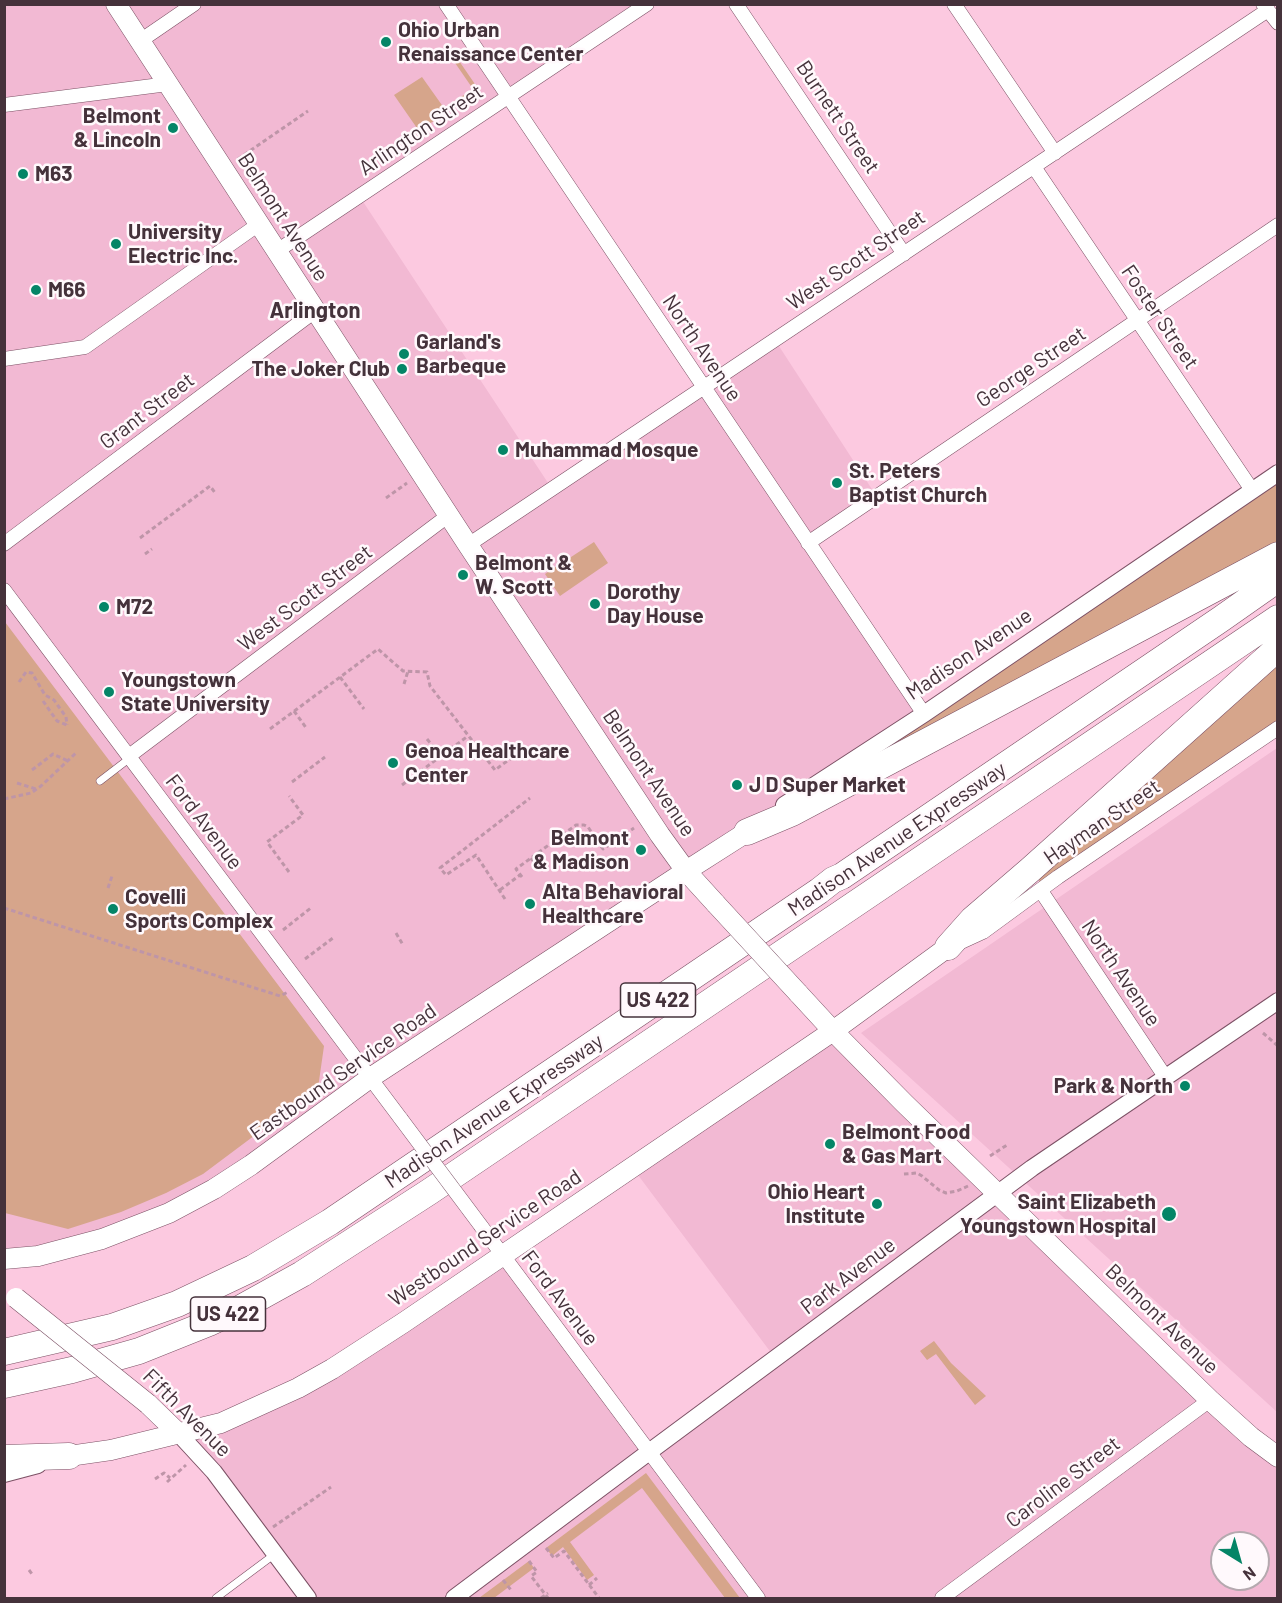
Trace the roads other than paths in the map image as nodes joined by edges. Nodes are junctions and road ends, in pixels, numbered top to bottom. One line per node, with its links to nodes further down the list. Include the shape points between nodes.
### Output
1 (116, 4): 9 (main road, Belmont Avenue)
2 (194, 4): 9 (street)
3 (446, 4): 11 (street, North Avenue)
4 (647, 4): 11 (street, Arlington Street)
5 (736, 4): 18 (street, Burnett Street)
6 (954, 4): 13 (street)
7 (1266, 8): 8 (street); 13 (street, West Scott Street)
8 (1278, 23)
9 (140, 41): 10 (main road, Belmont Avenue)
10 (168, 84): 12 (street); 15 (main road, Belmont Avenue)
11 (508, 97): 17 (street, Arlington Street); 22 (street, North Avenue)
12 (4, 105)
13 (1055, 153): 14 (street, West Scott Street)
14 (1034, 167): 18 (street, West Scott Street); 20 (street, Foster Street)
15 (259, 224): 17 (main road, Belmont Avenue); 21 (street, via 86,347)
16 (1278, 225): 20 (street, George Street)
17 (277, 251): 19 (main road, Belmont Avenue)
18 (904, 254): 22 (street, West Scott Street)
19 (315, 311): 25 (main road, Belmont Avenue); 27 (street, Grant Street)
20 (1137, 320): 24 (street, Foster Street); 26 (street, George Street)
21 (4, 359)
22 (704, 388): 26 (street, North Avenue); 28 (street, West Scott Street)
23 (1278, 473): 24 (street, Madison Avenue)
24 (1252, 490): 34 (street, Madison Avenue)
25 (449, 516): 28 (main road, Belmont Avenue); 36 (street, West Scott Street)
26 (808, 543): 34 (street, North Avenue)
27 (4, 544)
28 (468, 545): 39 (main road, Belmont Avenue)
29 (1278, 555): 38 (highway, via 792,813)
30 (1278, 579): 50 (highway, Madison Avenue Expressway / US 422, via 330,1222 253,1268 177,1304 112,1327)
31 (4, 590): 36 (street, Ford Avenue)
32 (1278, 618): 51 (highway, Madison Avenue Expressway / US 422, via 302,1274 218,1319 139,1351)
33 (1278, 648): 40 (highway)
34 (924, 714): 38 (street, Madison Avenue)
35 (1278, 728): 40 (street, Hayman Street, via 1058,878)
36 (129, 757): 37 (lane); 44 (street, Ford Avenue)
37 (100, 781)
38 (747, 832): 39 (main road, Madison Avenue)
39 (686, 871): 43 (main road, Belmont Avenue, bridge); 44 (main road, Eastbound Service Road)
40 (1036, 880): 41 (highway, via 973,919); 45 (street, North Avenue)
41 (948, 947): 43 (main road, Westbound Service Road)
42 (1278, 1001): 45 (street, Park Avenue)
43 (833, 1031): 46 (main road, Belmont Avenue); 47 (main road, Westbound Service Road)
44 (370, 1078): 47 (street, Ford Avenue, bridge); 48 (main road, Eastbound Service Road, via 251,1165 169,1213 102,1239 38,1256)
45 (1166, 1078): 46 (street, Park Avenue)
46 (998, 1193): 52 (main road, Belmont Avenue); 54 (street, Park Avenue)
47 (502, 1255): 53 (main road, Westbound Service Road, via 298,1388 221,1424); 54 (street, Ford Avenue)
48 (4, 1259)
49 (10, 1293): 53 (main road, Fifth Avenue, bridge, via 148,1404)
50 (4, 1352)
51 (4, 1385)
52 (1210, 1400): 56 (main road, Belmont Avenue); 60 (street, Caroline Street)
53 (179, 1434): 55 (main road, Westbound Service Road); 59 (street, Fifth Avenue, via 214,1472)
54 (649, 1452): 63 (street, Park Avenue); 64 (street, Ford Avenue)
55 (69, 1456): 57 (highway); 58 (street, Westbound Service Road)
56 (1278, 1457)
57 (4, 1458)
58 (4, 1474)
59 (275, 1554): 61 (lane); 62 (street, Fifth Avenue)
60 (949, 1596)
61 (216, 1599)
62 (308, 1599)
63 (454, 1599)
64 (758, 1599)

